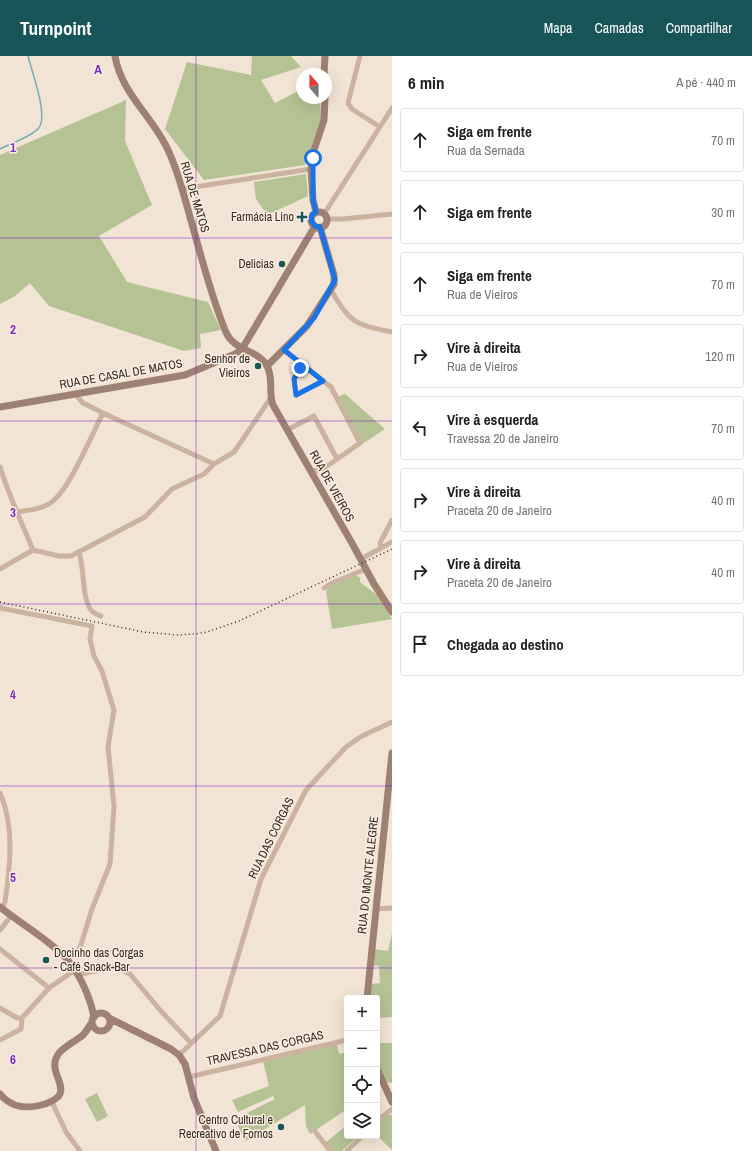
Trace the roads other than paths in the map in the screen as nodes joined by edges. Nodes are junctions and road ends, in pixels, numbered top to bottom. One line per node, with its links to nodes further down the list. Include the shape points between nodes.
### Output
1 (115, 56): 9 (street, RUA DE MATOS, via 125,84 165,144)
2 (325, 56): 4 (street)
3 (360, 56): 7 (street, via 348,103 352,109)
4 (324, 68)
5 (325, 104): 8 (street, via 324,120)
6 (392, 108): 7 (street)
7 (380, 127): 12 (street)
8 (311, 169): 9 (street); 10 (street)
9 (182, 189): 16 (street, RUA DE MATOS, via 214,299 228,337)
10 (316, 212): 12 (street); 13 (street, via 311,218)
11 (392, 214): 12 (street, via 343,220)
12 (325, 216): 13 (street, via 326,223)
13 (318, 227): 14 (street, via 335,280); 16 (street)
14 (330, 290): 15 (street, via 349,317 361,325); 17 (street, via 307,326)
15 (392, 332)
16 (242, 349): 18 (street, via 257,355); 21 (street, RUA DE CASAL DE MATOS, via 224,360 184,375)
17 (284, 350): 18 (street); 20 (street)
18 (267, 366): 22 (street, RUA DE VIEIROS, via 271,383)
19 (300, 368): 20 (street, via 294,379 296,395)
20 (323, 381): 26 (street, via 330,387 360,443)
21 (75, 394): 23 (street, RUA DE CASAL DE MATOS); 24 (street, via 83,403)
22 (270, 399): 25 (street, RUA DE VIEIROS); 27 (street, via 234,452)
23 (0, 407)
24 (103, 413): 27 (street); 30 (street, via 65,488 52,502 36,509)
25 (287, 430): 26 (street, via 314,416); 29 (street, RUA DE VIEIROS)
26 (337, 459): 29 (street, via 320,471)
27 (214, 464): 35 (street, via 204,474 172,489 145,517)
28 (0, 467): 30 (street, via 8,493)
29 (311, 470): 36 (street, RUA DE VIEIROS)
30 (18, 512): 34 (street)
31 (392, 520): 33 (street, via 380,543)
32 (392, 542): 33 (street)
33 (381, 548): 36 (street)
34 (33, 550): 35 (street, via 58,556); 37 (street)
35 (79, 553): 42 (street, via 89,608)
36 (361, 559): 38 (street, RUA DE VIEIROS)
37 (0, 569)
38 (366, 569): 39 (street, via 332,582); 41 (street, RUA DE VIEIROS)
39 (324, 588)
40 (0, 608): 52 (street, via 92,626 90,638 94,656 102,671 114,710 108,747 114,806 110,864 80,948)
41 (392, 612)
42 (101, 616)
43 (392, 722): 68 (street, RUA DAS CORGAS, via 362,736 346,748 306,790 261,879 220,1016)
44 (392, 753): 48 (street, RUA DO MONTE ALEGRE)
45 (0, 793): 46 (street, via 9,827 11,860 5,902)
46 (1, 907): 49 (street)
47 (392, 908): 48 (street)
48 (376, 909): 55 (street, RUA DO MONTE ALEGRE)
49 (11, 916): 50 (street); 52 (street)
50 (0, 930)
51 (0, 949): 54 (street)
52 (66, 959): 53 (street)
53 (76, 973): 54 (street); 56 (street); 68 (street, via 111,967 130,974)
54 (49, 988): 59 (street)
55 (367, 995)
56 (91, 1002): 58 (street); 61 (street)
57 (0, 1008): 59 (street, via 17,1018)
58 (102, 1014): 60 (street); 61 (street)
59 (22, 1018): 66 (street, via 21,1029)
60 (109, 1018): 62 (street); 63 (street, via 110,1024)
61 (93, 1019): 64 (street, via 94,1028); 65 (street)
62 (127, 1027): 63 (street); 69 (street, via 171,1048)
63 (107, 1029): 64 (street)
64 (99, 1031): 65 (street)
65 (84, 1034): 73 (street, via 59,1053 55,1061 54,1068 60,1094)
66 (0, 1040)
67 (344, 1041): 71 (street, TRAVESSA DAS CORGAS)
68 (192, 1043): 69 (street, RUA DAS CORGAS)
69 (179, 1055): 71 (street, via 185,1064)
70 (380, 1076): 74 (street)
71 (188, 1077): 80 (street)
72 (0, 1094): 73 (street, via 11,1103 23,1107 35,1107)
73 (52, 1102): 79 (street, via 66,1132)
74 (392, 1102)
75 (392, 1109): 76 (street)
76 (380, 1119)
77 (314, 1130): 81 (street)
78 (359, 1139): 82 (street)
79 (80, 1151)
80 (216, 1151)
81 (330, 1151)
82 (346, 1151)

